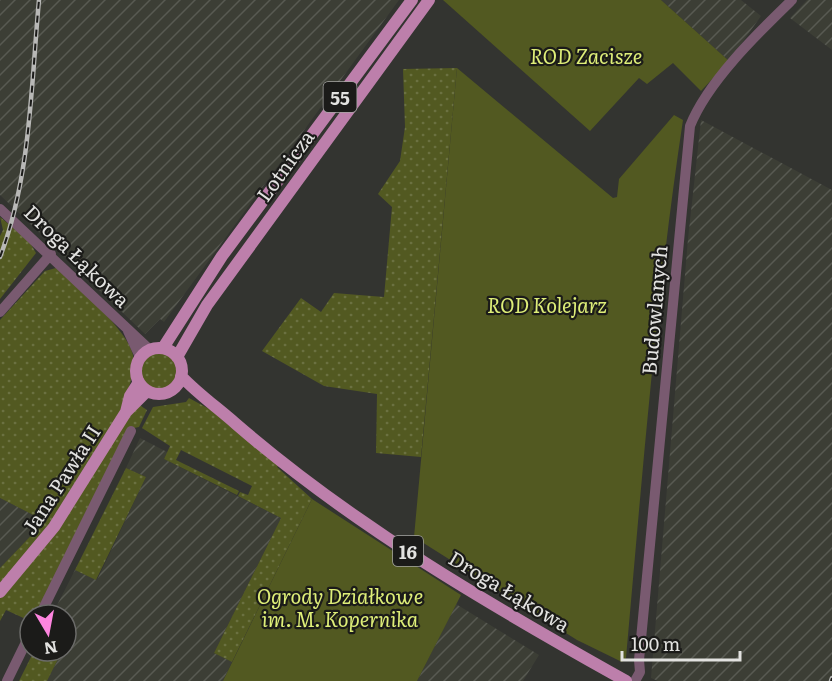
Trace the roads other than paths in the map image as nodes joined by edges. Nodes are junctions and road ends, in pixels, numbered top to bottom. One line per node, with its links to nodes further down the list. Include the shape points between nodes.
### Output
1 (412, 0): 7 (main road, Lotnicza / 55, via 222,256)
2 (429, 0): 9 (main road, Lotnicza / 55, via 207,305)
3 (792, 0): 18 (street, Budowlanych, via 751,40 703,102 690,126 640,672)
4 (0, 208): 5 (street, Droga Łąkowa)
5 (51, 255): 6 (street); 8 (street, Droga Łąkowa, via 128,331)
6 (0, 312)
7 (163, 348): 8 (main road); 9 (main road)
8 (145, 354): 11 (main road, via 136,370)
9 (177, 357): 10 (main road)
10 (178, 382): 11 (main road, 16, via 164,393); 17 (main road, Droga Łąkowa / 16, via 370,525 481,598)
11 (143, 386): 13 (main road, Jana Pawła II, via 54,527)
12 (131, 431): 14 (street)
13 (0, 592)
14 (46, 603)
15 (18, 659): 16 (street)
16 (7, 681)
17 (626, 681)
18 (634, 681)

